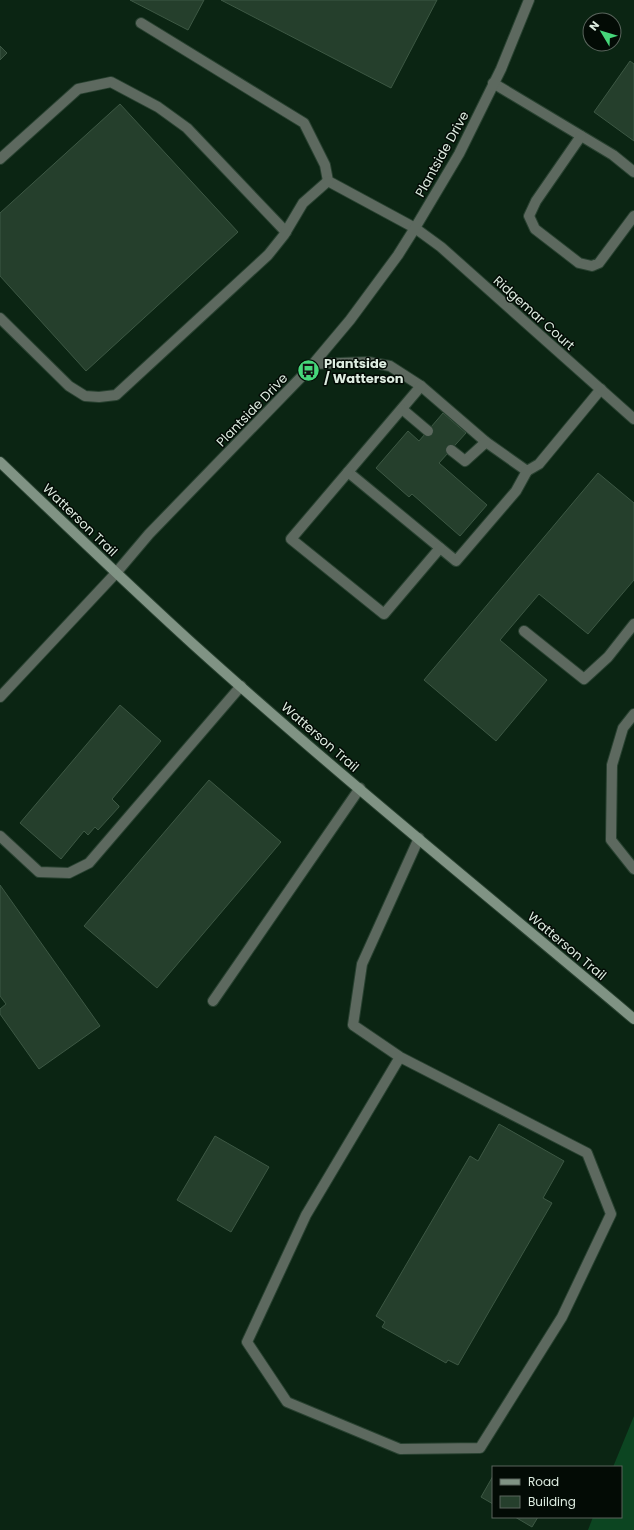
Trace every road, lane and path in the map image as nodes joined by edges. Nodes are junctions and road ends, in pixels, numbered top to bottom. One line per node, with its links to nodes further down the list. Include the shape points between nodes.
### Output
1 (529, 0): 3 (street, Plantside Drive)
2 (141, 23): 7 (street, via 304,123 325,165)
3 (494, 83): 4 (street); 9 (street, Plantside Drive, via 459,154)
4 (581, 136): 6 (street, via 613,155); 8 (street, via 536,201 529,216 535,229 579,263 592,266 599,263)
5 (0, 159): 10 (street, via 78,89 111,82 158,107 186,128)
6 (634, 172)
7 (328, 181): 9 (street, Ridgemar Court); 10 (street, via 303,203)
8 (634, 216)
9 (415, 228): 12 (street, Plantside Drive, via 350,320); 14 (street, Ridgemar Court, via 441,247)
10 (286, 232): 11 (street, via 268,255 116,395 85,396 69,386)
11 (0, 318)
12 (313, 364): 13 (street, via 368,362 390,366); 24 (street, Plantside Drive, via 149,534)
13 (421, 386): 15 (street); 18 (street)
14 (601, 389): 16 (street, Ridgemar Court); 21 (street, via 539,464)
15 (402, 409): 17 (street); 22 (street)
16 (634, 419)
17 (428, 431)
18 (486, 442): 19 (street, via 465,461); 21 (street)
19 (451, 450)
20 (0, 462): 24 (main road, Watterson Trail)
21 (527, 471): 23 (street, via 516,491 456,561)
22 (348, 472): 23 (street); 23 (street, via 291,539 384,614)
23 (440, 548)
24 (116, 573): 27 (main road, Watterson Trail); 28 (street, Plantside Drive)
25 (634, 624): 26 (street, via 608,657 584,679)
26 (524, 631)
27 (241, 686): 30 (main road, Watterson Trail); 31 (street, via 89,862 69,873 39,872)
28 (0, 697)
29 (634, 714): 33 (street, via 623,728 612,765 611,840)
30 (360, 788): 32 (main road, Watterson Trail); 34 (street)
31 (0, 836)
32 (418, 838): 35 (main road, Watterson Trail); 36 (street, via 362,964 353,1025)
33 (634, 869)
34 (212, 1001)
35 (634, 1019)
36 (400, 1057): 36 (street, via 587,1153 611,1214 562,1317 480,1448 400,1449 287,1402 246,1342 306,1214)

